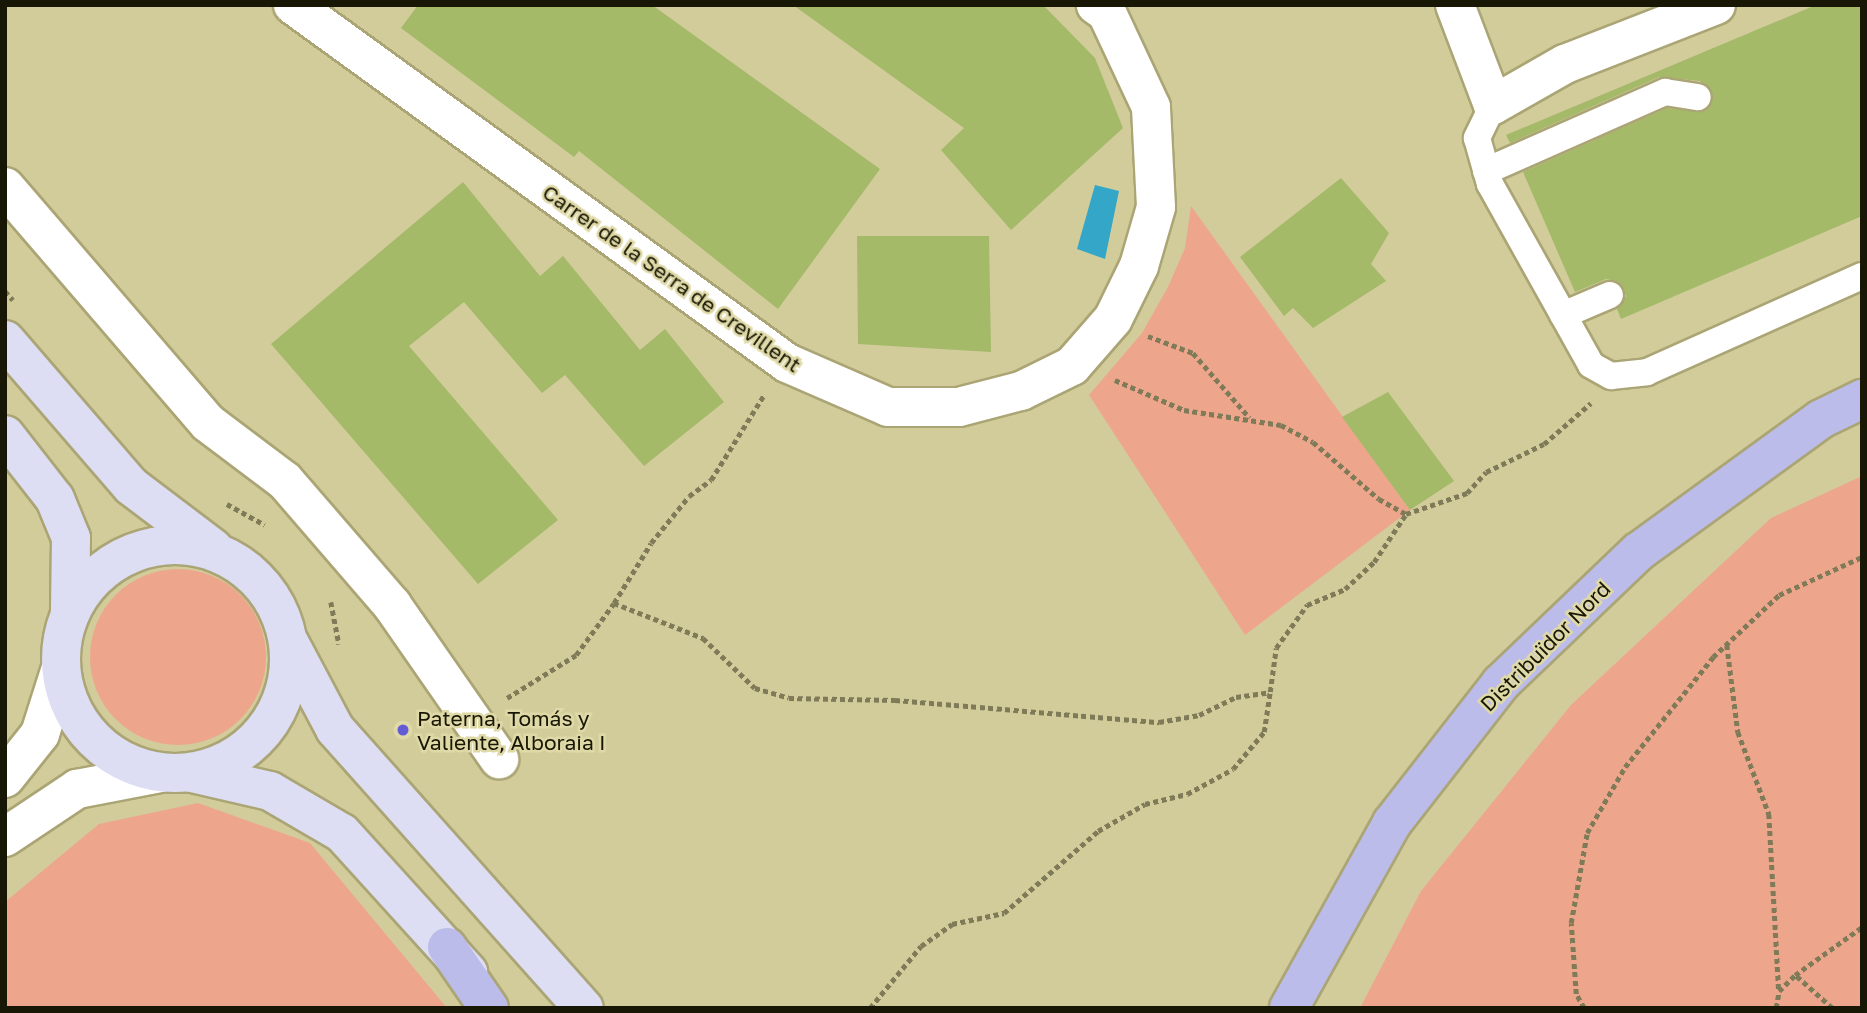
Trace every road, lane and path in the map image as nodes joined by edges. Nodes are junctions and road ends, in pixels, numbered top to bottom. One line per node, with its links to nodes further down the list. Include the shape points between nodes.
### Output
1 (293, 5): 14 (street, Carrer de la Serra de Crevillent)
2 (1096, 5): 12 (street, Carrer de la Serra de Crevillent, via 1107,13 1151,107 1156,207 1139,266)
3 (1455, 5): 6 (street)
4 (1716, 5): 6 (street, via 1565,64)
5 (1698, 97): 7 (lane, via 1665,92)
6 (1493, 105): 7 (lane, via 1477,138)
7 (1486, 171): 11 (lane)
8 (5, 187): 30 (street, via 208,423 285,481 392,606)
9 (1862, 276): 15 (lane, via 1647,372 1611,376)
10 (1610, 295): 11 (lane)
11 (1563, 315): 15 (lane)
12 (1113, 319): 16 (street, Carrer de la Serra de Crevillent); 18 (path, via 1193,353)
13 (5, 340): 21 (main road, via 131,486)
14 (787, 363): 16 (street, Carrer de la Serra de Crevillent, via 888,407 959,407 1021,391); 24 (path, via 711,480 689,496 651,544)
15 (1591, 365): 20 (path, via 1592,402 1577,418 1544,444 1486,472 1466,493)
16 (1072, 366): 18 (path, via 1184,410)
17 (1862, 399): 43 (main road, Distribuïdor Nord, via 1790,440 1638,552 1501,683 1392,823)
18 (1250, 419): 20 (path, via 1313,442 1379,499)
19 (5, 435): 25 (main road, via 55,499 71,538)
20 (1406, 514): 29 (path, via 1374,562 1345,589 1307,606 1276,648)
21 (224, 555): 25 (main road, via 177,545 118,558 90,581); 26 (main road, via 255,576 278,607)
22 (1860, 558): 23 (path); 27 (path, via 1779,596)
23 (1862, 564)
24 (614, 603): 29 (path, via 703,638 755,688 789,698 895,699 1159,722); 30 (path, via 576,655 544,670)
25 (70, 612): 28 (main road)
26 (289, 643): 32 (main road, via 288,679 277,712 256,741 226,762); 41 (main road, via 335,729)
27 (1727, 644): 38 (path, via 1738,732 1769,814); 44 (path, via 1625,766 1587,833 1571,923 1576,994)
28 (60, 671): 32 (main road, via 70,708 92,739 124,762); 33 (street, via 40,734)
29 (1270, 692): 42 (path, via 1264,732 1233,769 1187,794 1145,804 1098,831 1003,913 952,924 921,946)
30 (474, 723): 31 (street)
31 (499, 759)
32 (177, 773): 34 (street, via 77,789); 36 (main road, via 270,791 310,811 372,861)
33 (5, 778)
34 (5, 837)
35 (1862, 927): 37 (path)
36 (447, 947): 39 (main road); 40 (main road)
37 (1795, 975): 38 (path); 46 (path)
38 (1779, 991): 45 (path)
39 (489, 1008)
40 (500, 1008)
41 (584, 1008)
42 (870, 1008)
43 (1289, 1008)
44 (1584, 1008)
45 (1776, 1008)
46 (1832, 1008)

